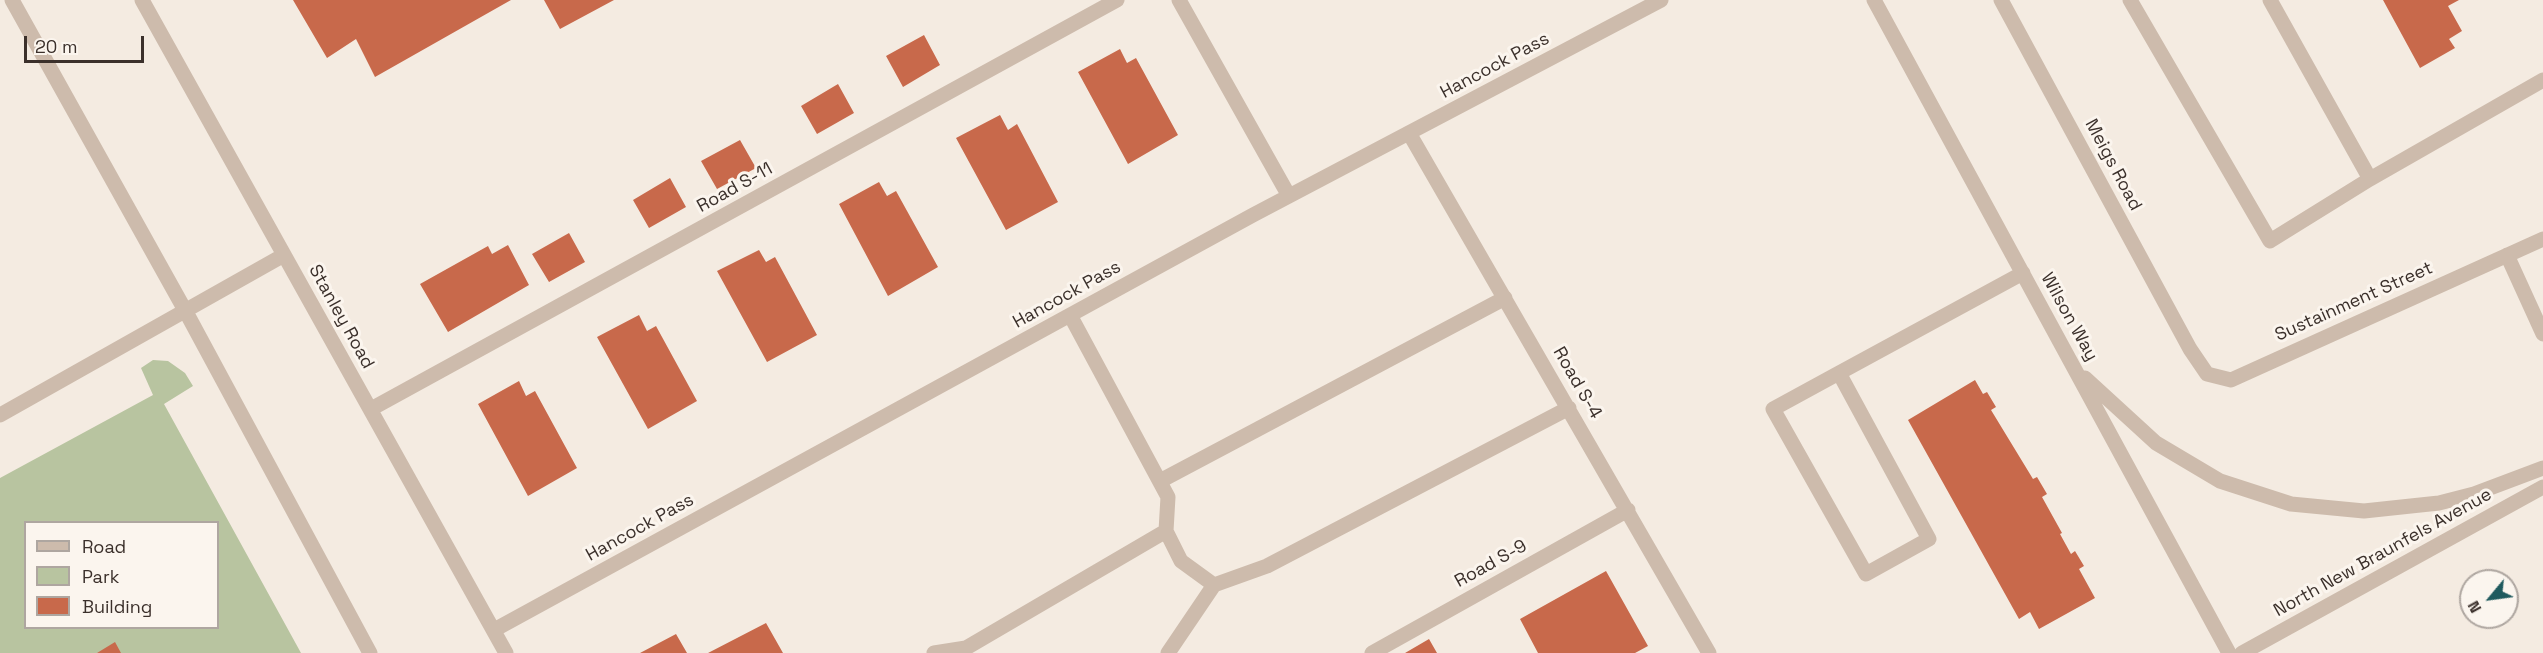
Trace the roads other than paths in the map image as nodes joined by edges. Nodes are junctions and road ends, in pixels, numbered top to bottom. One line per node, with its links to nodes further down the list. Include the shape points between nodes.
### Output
1 (12, 0): 19 (street)
2 (142, 0): 15 (street, Stanley Road)
3 (1117, 0): 26 (street, Road S-11)
4 (1179, 0): 13 (street)
5 (1662, 0): 11 (street, Hancock Pass)
6 (1874, 0): 17 (street, Wilson Way)
7 (2001, 0): 22 (street, Meigs Road)
8 (2130, 0): 12 (street, via 2270,241)
9 (2270, 0): 12 (street)
10 (2543, 80): 12 (street)
11 (1409, 133): 13 (street, Hancock Pass); 18 (street, Road S-4)
12 (2370, 179)
13 (1289, 196): 20 (street, Hancock Pass)
14 (2543, 239): 16 (street, Sustainment Street)
15 (285, 255): 19 (street); 26 (street, Stanley Road)
16 (2507, 255): 21 (street); 22 (street, Sustainment Street, via 2231,380 2207,374)
17 (2023, 273): 23 (street, Wilson Way); 24 (street)
18 (1505, 298): 25 (street, Road S-4); 29 (street)
19 (186, 312): 27 (street); 35 (street)
20 (1070, 315): 29 (street); 34 (street, Hancock Pass)
21 (2543, 334)
22 (2190, 349)
23 (2074, 368): 28 (street, via 2156,444 2220,481 2291,504 2364,511 2439,503); 41 (street, Wilson Way)
24 (1839, 373): 24 (street, via 1929,539 1866,574 1773,409)
25 (1569, 408): 31 (street, Road S-4); 33 (street, via 1267,566)
26 (371, 410): 34 (street, Stanley Road)
27 (0, 416)
28 (2543, 468)
29 (1160, 481): 32 (street, via 1168,497)
30 (2543, 487): 42 (street, North New Braunfels Avenue)
31 (1628, 510): 39 (street, Road S-9); 40 (street, Road S-4)
32 (1166, 531): 33 (street, via 1181,561); 37 (street, via 966,648)
33 (1214, 585): 38 (street)
34 (494, 630): 36 (street, Stanley Road)
35 (370, 653)
36 (507, 653)
37 (934, 653)
38 (1168, 653)
39 (1372, 653)
40 (1709, 653)
41 (2229, 653)
42 (2242, 653)

